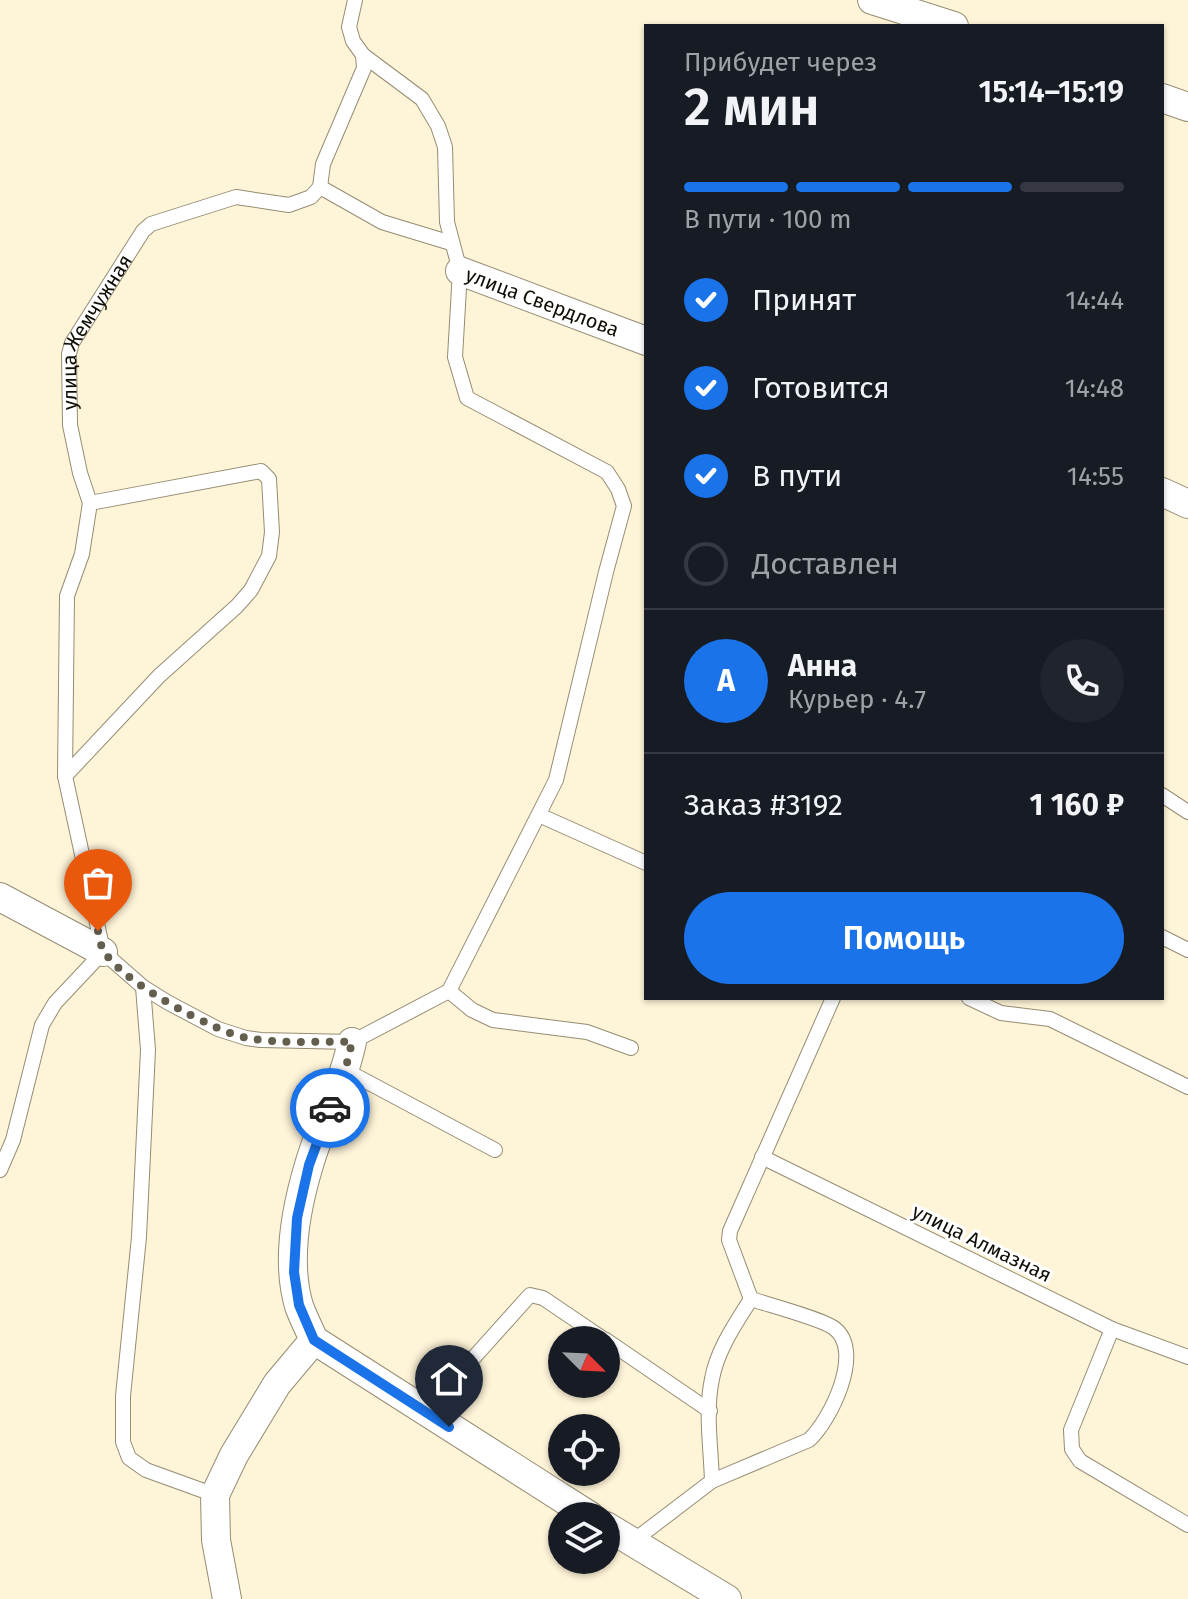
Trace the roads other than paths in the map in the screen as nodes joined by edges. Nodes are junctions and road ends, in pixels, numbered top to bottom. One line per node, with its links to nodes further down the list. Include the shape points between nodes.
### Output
1 (355, 0): 4 (lane, via 350,34)
2 (872, 0): 3 (street)
3 (948, 24)
4 (363, 55): 7 (lane, via 364,68 323,164); 8 (lane, улица Свердлова, via 414,91 438,126 445,147)
5 (1164, 99): 6 (street)
6 (1188, 107)
7 (320, 187): 8 (lane, via 382,222); 12 (lane, улица Жемчужная, via 296,204 236,197 143,231 69,354 70,425)
8 (451, 243): 9 (lane, улица Свердлова)
9 (460, 271): 10 (street, улица Свердлова); 17 (lane, via 455,357 467,398 607,472 624,506 556,780)
10 (644, 340)
11 (1164, 493): 13 (street)
12 (90, 503): 14 (lane, улица Жемчужная, via 82,554 67,596); 14 (lane, via 261,471 269,479 271,547 259,577 237,606 159,676)
13 (1188, 504)
14 (65, 776): 22 (lane, улица Жемчужная)
15 (1164, 796): 16 (lane)
16 (1188, 812)
17 (539, 815): 18 (lane); 24 (lane)
18 (644, 862)
19 (0, 897): 22 (street)
20 (1164, 938): 21 (lane)
21 (1188, 950)
22 (103, 952): 23 (lane); 33 (lane, via 55,1003 42,1025 13,1140)
23 (143, 987): 27 (lane, via 205,1023 246,1038); 43 (lane, via 148,1050 123,1442 139,1467)
24 (449, 991): 27 (lane); 28 (lane, via 493,1020 587,1032)
25 (832, 1000): 32 (lane)
26 (973, 1000): 30 (lane, via 1001,1013 1050,1019)
27 (352, 1042): 29 (street)
28 (631, 1048)
29 (345, 1070): 31 (lane); 37 (street, via 309,1165 294,1245 299,1305)
30 (1188, 1087)
31 (495, 1150)
32 (762, 1157): 34 (lane, via 729,1235); 36 (lane, улица Алмазная)
33 (0, 1170)
34 (751, 1299): 40 (lane, via 718,1358); 42 (lane, via 834,1328 845,1346 846,1366 830,1408 809,1440)
35 (585, 1326): 41 (lane, via 530,1295)
36 (1112, 1329): 39 (lane, улица Алмазная); 45 (lane, via 1071,1430 1072,1449 1080,1461)
37 (314, 1340): 41 (street); 43 (street, via 277,1384)
38 (620, 1350): 40 (lane)
39 (1188, 1357)
40 (710, 1411): 42 (lane)
41 (425, 1412): 44 (street)
42 (712, 1481): 47 (lane)
43 (215, 1495): 48 (street, via 216,1540)
44 (568, 1502)
45 (1188, 1525)
46 (620, 1535): 47 (street)
47 (632, 1542): 49 (street)
48 (227, 1599)
49 (727, 1599)

